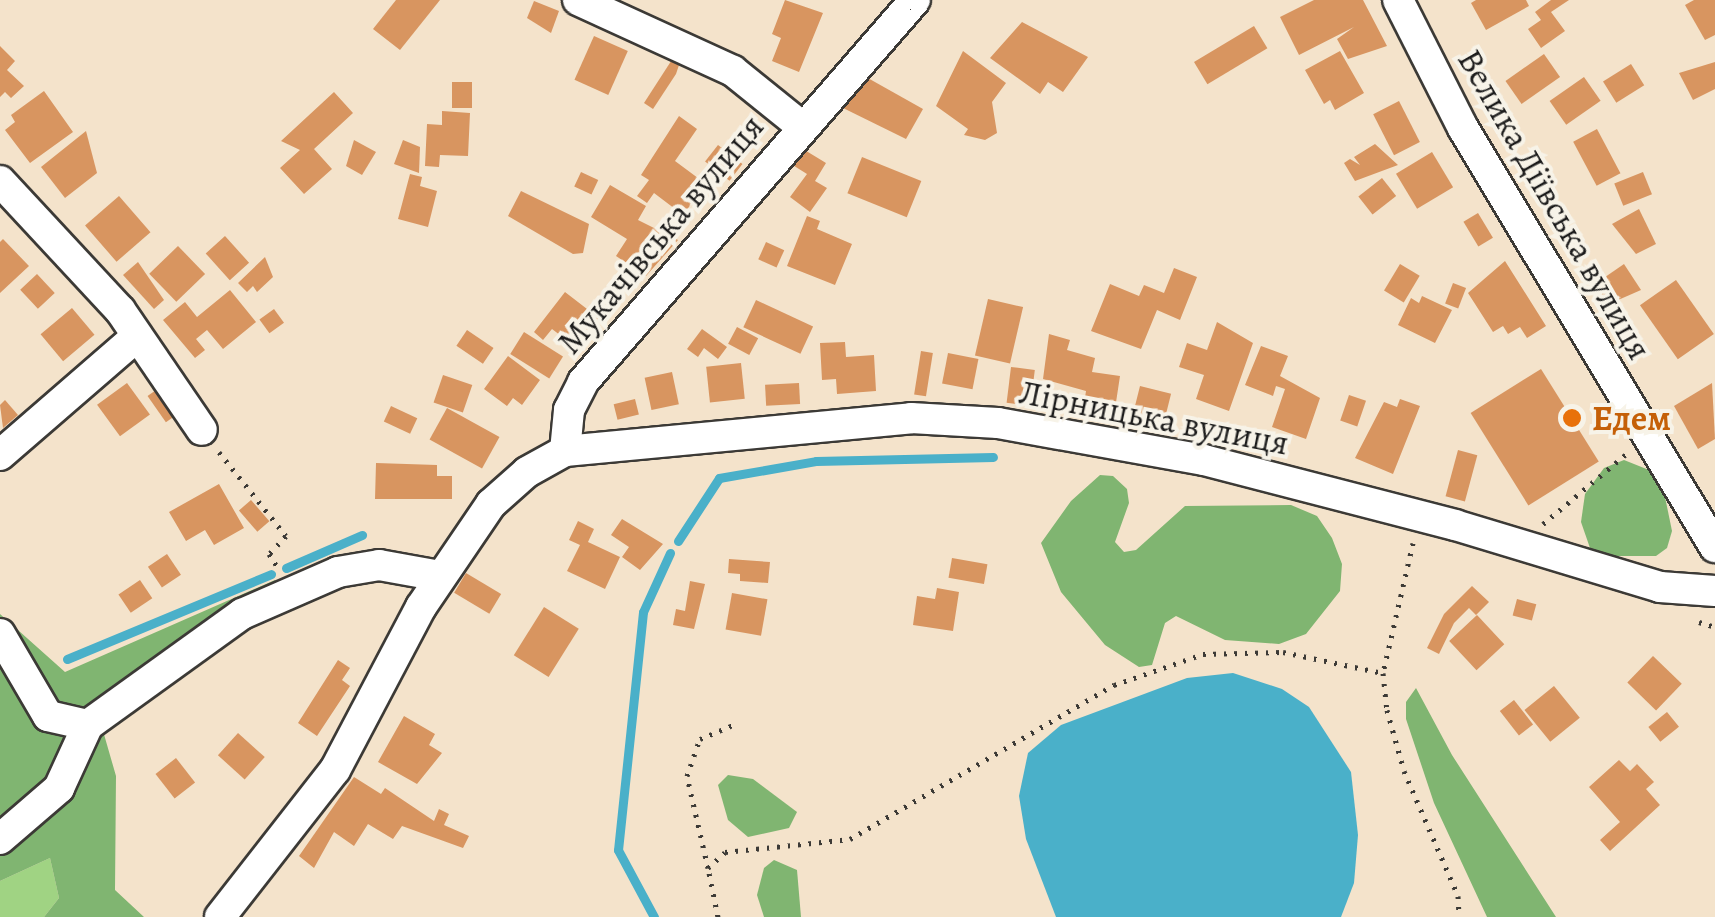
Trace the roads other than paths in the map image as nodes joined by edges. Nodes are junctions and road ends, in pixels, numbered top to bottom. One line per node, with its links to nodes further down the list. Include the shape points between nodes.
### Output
1 (578, 0): 4 (street, via 733,72)
2 (915, 0): 4 (street, Мукачівська вулиця)
3 (1398, 0): 10 (street, Велика Діївська вулиця, via 1464,128)
4 (800, 125): 8 (street, Мукачівська вулиця, via 582,382 569,410)
5 (0, 181): 6 (street, via 120,310)
6 (136, 337): 7 (street); 9 (street)
7 (202, 430)
8 (565, 451): 11 (street, via 527,472 491,504); 12 (street, Лірницька вулиця, via 911,418 998,423 1204,460 1660,587)
9 (0, 455)
10 (1715, 548)
11 (440, 576): 14 (street, via 380,565 291,589 242,614); 16 (street, via 334,770)
12 (1715, 590)
13 (0, 634): 14 (street, via 48,716)
14 (88, 725): 15 (street, via 59,788)
15 (0, 839)
16 (220, 917)

